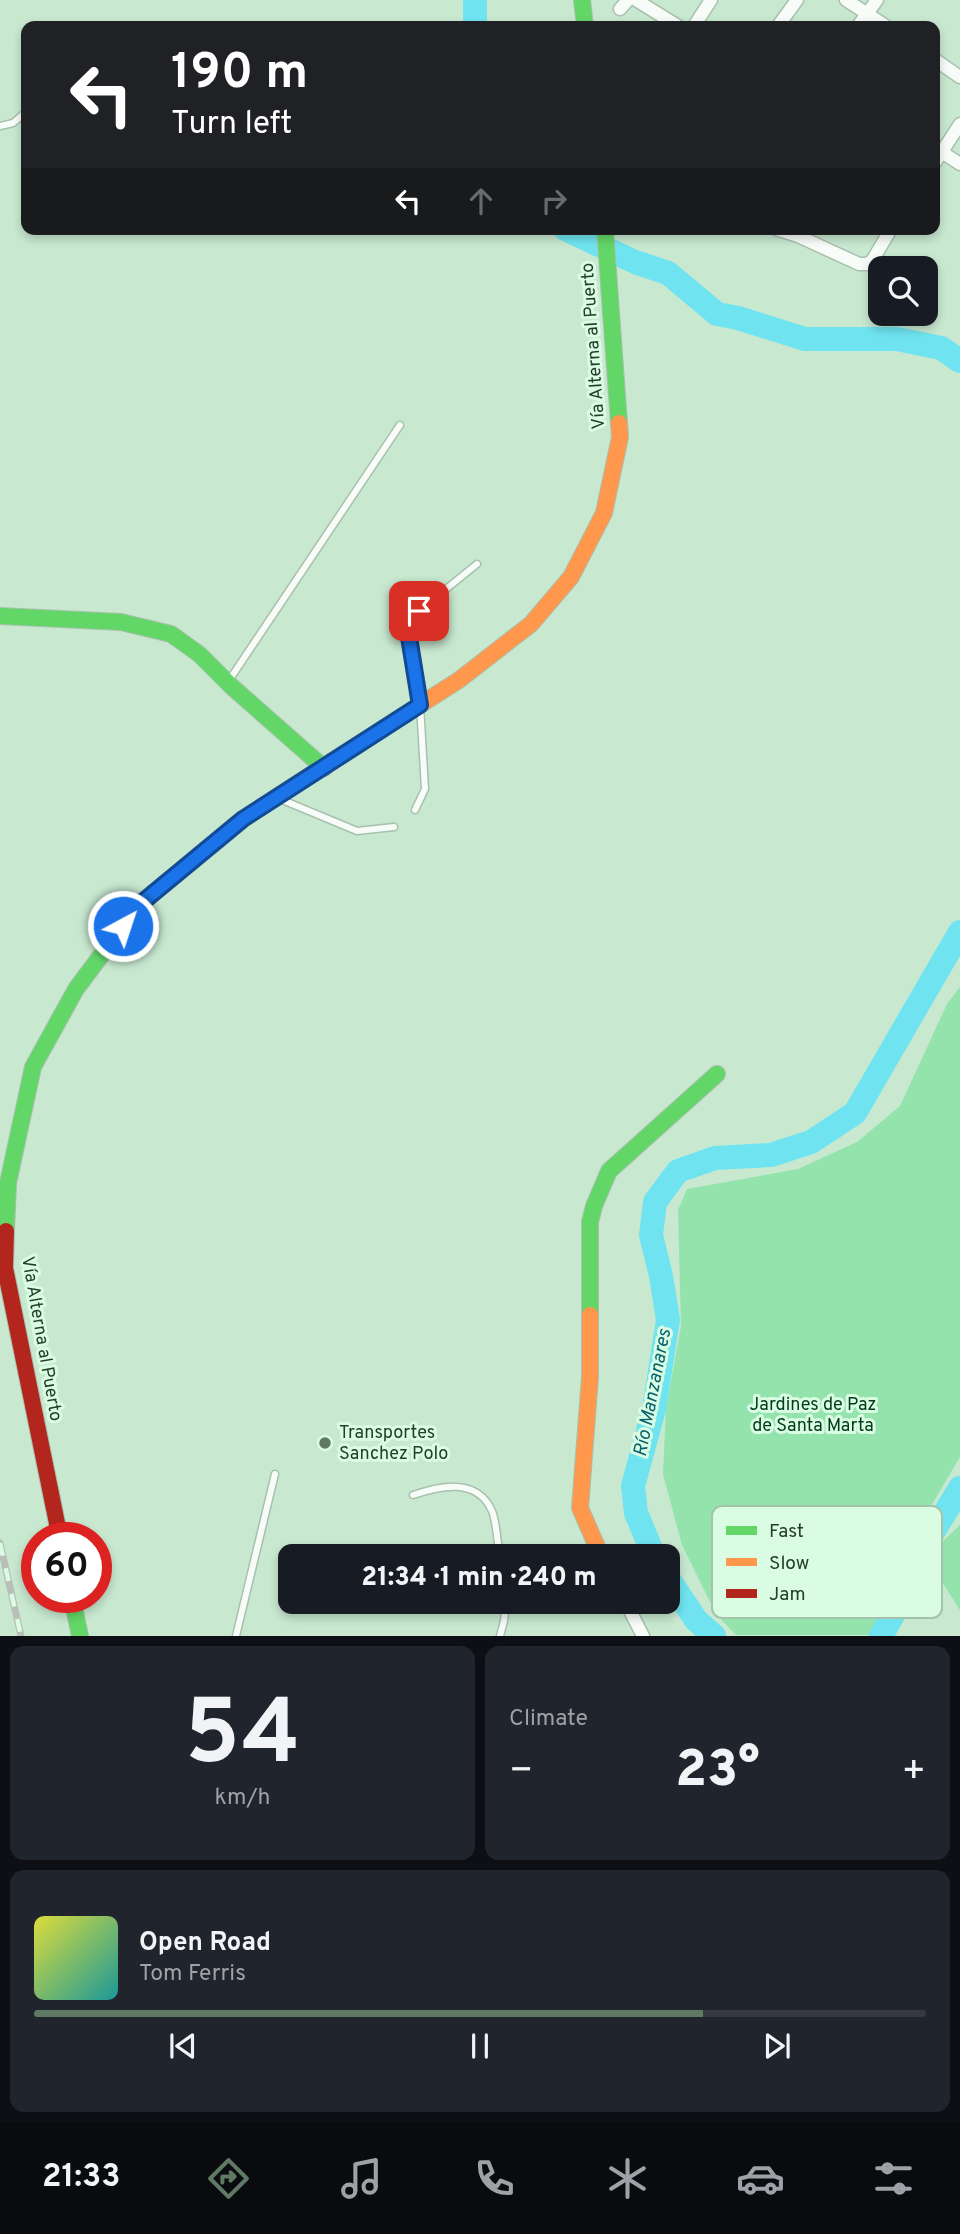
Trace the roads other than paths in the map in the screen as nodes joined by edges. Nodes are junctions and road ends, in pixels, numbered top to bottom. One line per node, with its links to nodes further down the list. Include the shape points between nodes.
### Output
1 (582, 0): 8 (main road)
2 (636, 0): 9 (street)
3 (711, 0): 10 (street)
4 (797, 0): 11 (street)
5 (846, 0): 7 (street)
6 (877, 0): 7 (street)
7 (867, 13): 12 (street); 13 (street)
8 (584, 21)
9 (670, 21)
10 (697, 21)
11 (782, 21)
12 (861, 21)
13 (879, 21)
14 (940, 64): 15 (street)
15 (960, 77)
16 (21, 116): 18 (lane)
17 (960, 124): 19 (street)
18 (0, 126)
19 (943, 153): 20 (street); 21 (street)
20 (940, 157)
21 (960, 164)
22 (605, 235): 29 (main road, Vía Alterna al Puerto, via 620,437 604,513 571,577 531,624)
23 (805, 235): 24 (street, via 867,264)
24 (887, 235)
25 (400, 425): 28 (lane)
26 (477, 564): 29 (lane, via 419,611 411,624)
27 (0, 616): 28 (main road, via 113,622 162,631 197,652)
28 (228, 683): 30 (main road)
29 (420, 705): 30 (main road, Vía Alterna al Puerto); 32 (lane, via 425,789)
30 (324, 768): 31 (main road, Vía Alterna al Puerto)
31 (277, 797): 33 (lane, via 357,831); 35 (main road, Vía Alterna al Puerto, via 243,819 139,905 76,989 33,1067 8,1183)
32 (415, 810)
33 (394, 827)
34 (717, 1074): 40 (main road, via 609,1171 594,1206 590,1222 590,1377 580,1508)
35 (2, 1272): 38 (main road, Vía Alterna al Puerto)
36 (275, 1474): 45 (lane)
37 (413, 1495): 39 (lane, via 454,1485 477,1493 492,1511)
38 (57, 1522)
39 (497, 1544)
40 (595, 1544)
41 (75, 1613): 44 (main road)
42 (505, 1614): 46 (lane)
43 (632, 1614): 47 (street)
44 (80, 1636)
45 (236, 1636)
46 (500, 1636)
47 (643, 1636)

